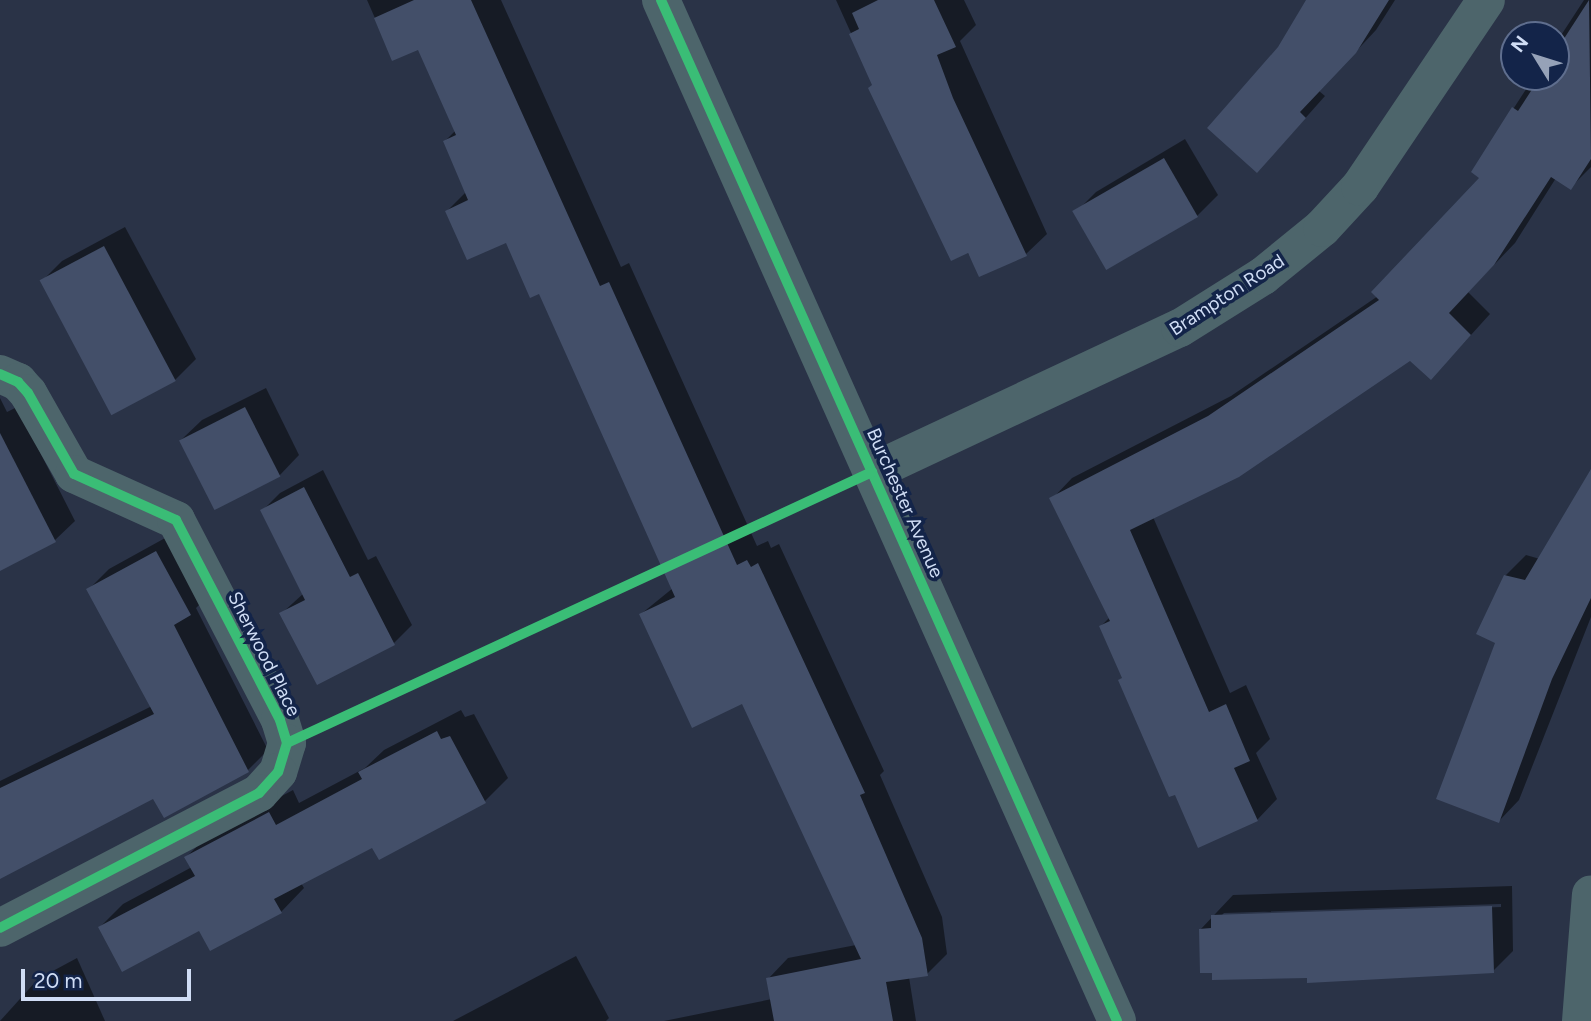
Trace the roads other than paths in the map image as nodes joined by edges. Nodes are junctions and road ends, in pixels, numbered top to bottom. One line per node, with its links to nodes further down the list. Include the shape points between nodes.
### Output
1 (661, 0): 4 (street, Burchester Avenue)
2 (1486, 0): 4 (street, Brampton Road, via 1360,187 1322,228 1263,276 1180,328)
3 (0, 374): 6 (street, Sherwood Place, via 28,393 74,474 176,520 280,719 287,743 278,772 259,793)
4 (872, 472): 7 (street, Burchester Avenue)
5 (1591, 894): 8 (street)
6 (0, 928)
7 (1117, 1021)
8 (1581, 1021)

